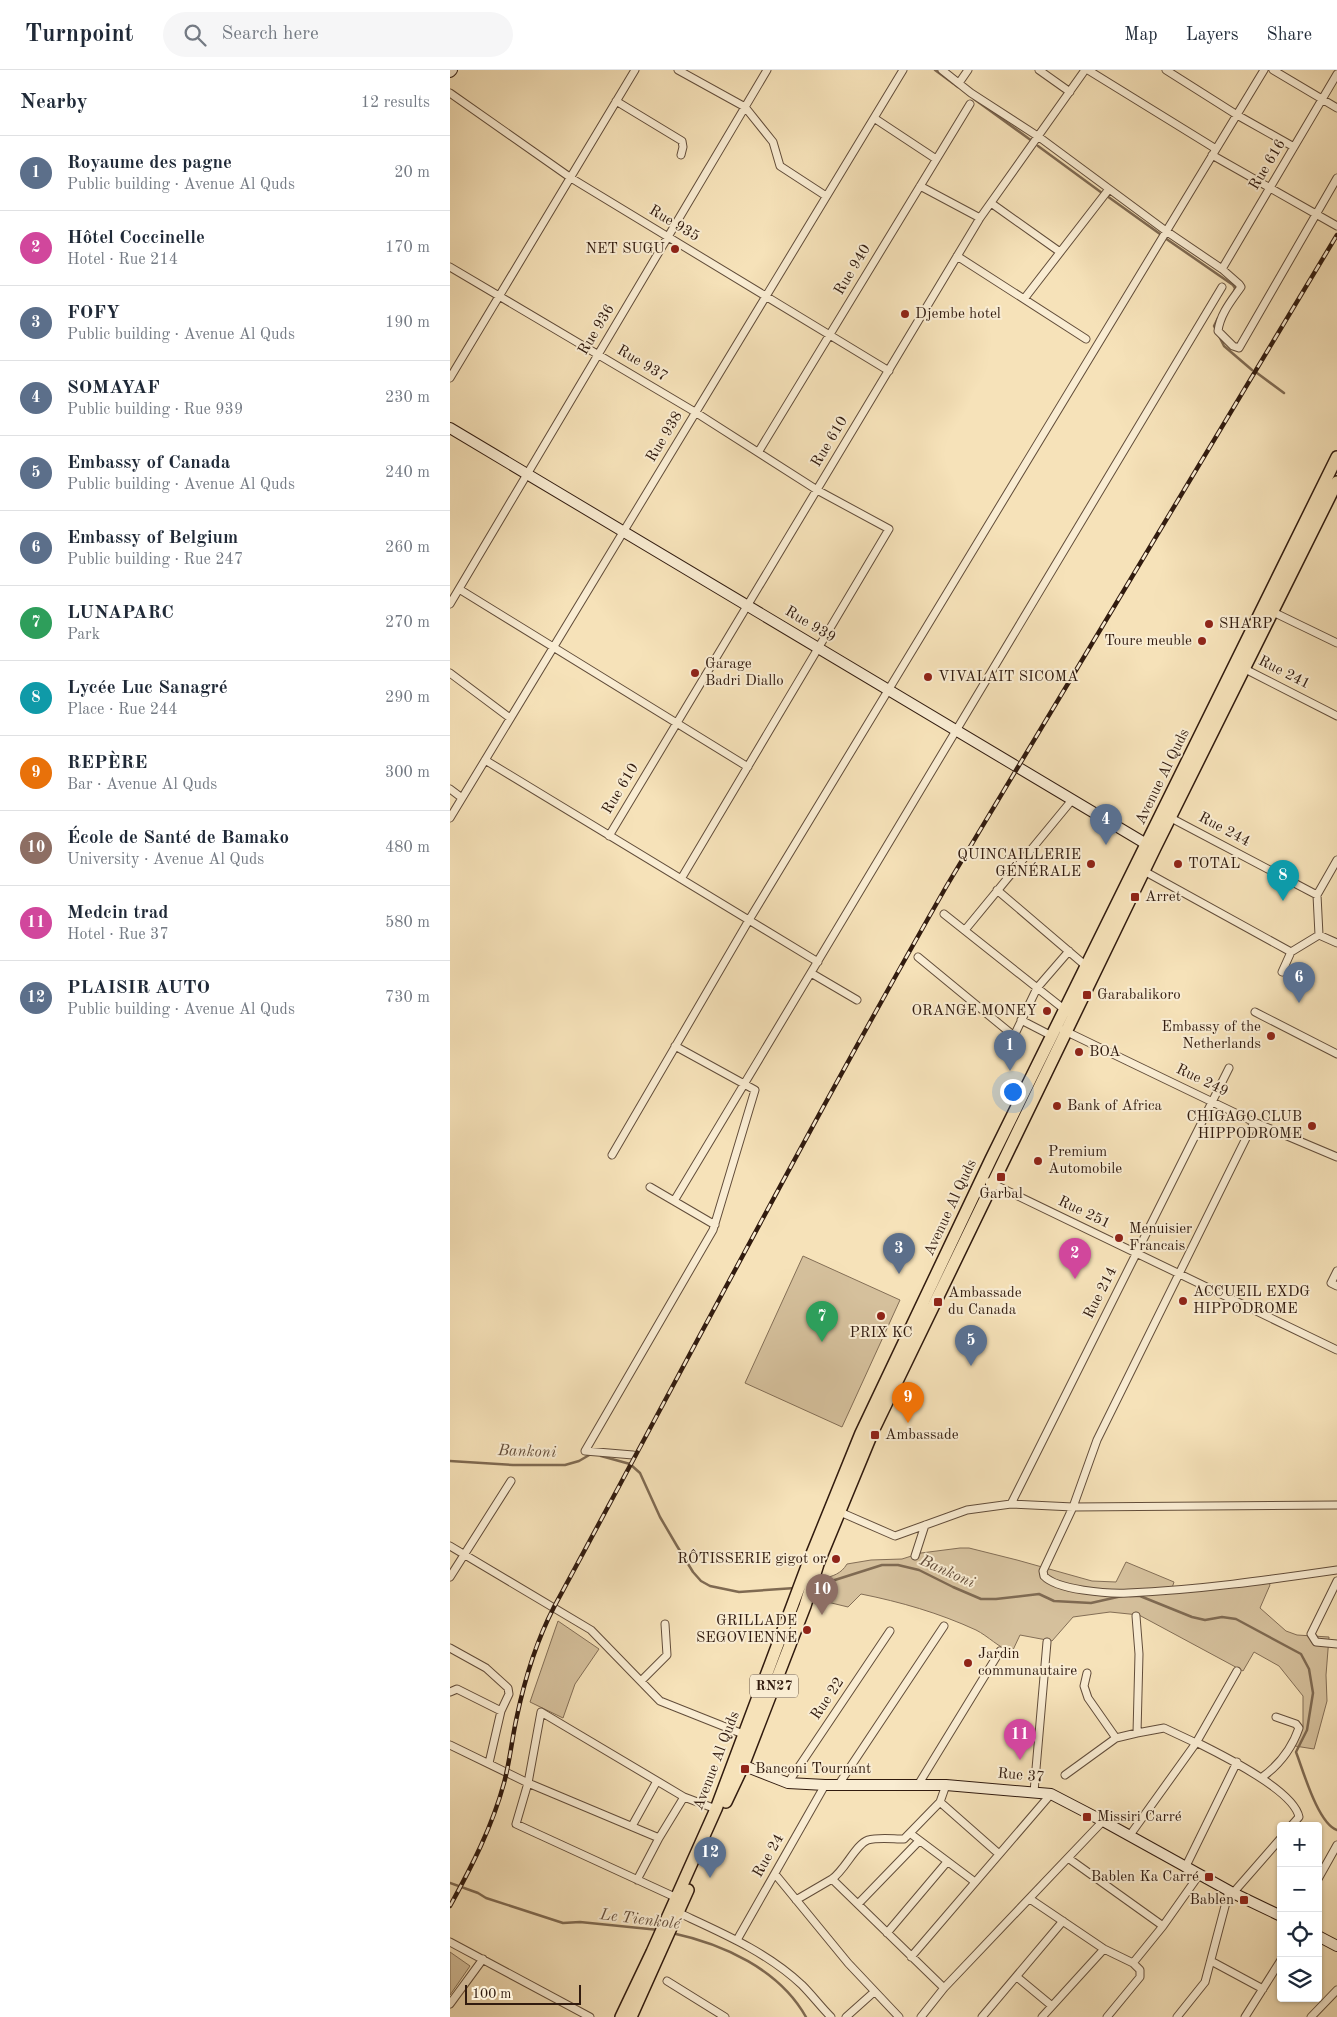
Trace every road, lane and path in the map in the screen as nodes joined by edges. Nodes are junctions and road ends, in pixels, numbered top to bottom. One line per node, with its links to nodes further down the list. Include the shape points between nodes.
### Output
1 (635, 70): 17 (street)
2 (678, 70): 19 (street)
3 (767, 70): 19 (street, Rue 936)
4 (902, 70): 22 (street, Rue 938)
5 (942, 70): 13 (street)
6 (968, 70): 13 (street)
7 (1040, 70): 14 (street)
8 (1086, 70): 14 (street, Rue 610); 25 (street)
9 (1166, 70): 21 (street)
10 (1264, 70): 21 (street)
11 (1273, 70): 16 (street)
12 (1337, 74): 16 (street, Rue 616)
13 (959, 83): 23 (street)
14 (1070, 92): 23 (street, Rue 610)
15 (450, 93): 28 (street, Rue 935)
16 (1322, 99): 20 (street); 24 (street, Rue 616)
17 (616, 101): 26 (street, via 682,141 684,147); 28 (street)
18 (970, 104): 27 (street, Rue 940)
19 (746, 107): 33 (street, via 773,142 780,166); 39 (street, Rue 936)
20 (1337, 108)
21 (1237, 115): 24 (street); 25 (street)
22 (874, 118): 27 (street); 33 (street, Rue 938)
23 (1039, 137): 32 (street); 34 (street, Rue 610)
24 (1294, 147): 31 (street, Rue 616)
25 (1214, 152): 31 (street); 38 (street)
26 (680, 155)
27 (936, 159): 30 (street, Rue 940)
28 (570, 178): 39 (street, Rue 935); 45 (street)
29 (1337, 178): 35 (street)
30 (920, 186): 36 (street); 48 (street, Rue 940)
31 (1270, 188): 35 (street); 43 (street, Rue 616)
32 (1109, 189): 38 (street); 40 (street)
33 (826, 196): 46 (street, Rue 938)
34 (991, 204): 36 (street, Rue 610); 40 (street)
35 (1315, 214): 37 (street); 43 (street, via 1239,348 1218,331 1224,313 1241,287)
36 (980, 218): 41 (street, Rue 610)
37 (1337, 226)
38 (1166, 231): 43 (street); 70 (street)
39 (668, 236): 46 (street, Rue 935); 50 (street, Rue 936)
40 (1060, 252): 47 (street)
41 (957, 256): 47 (street); 51 (street, Rue 610)
42 (450, 267): 45 (street, Rue 937)
43 (1222, 269)
44 (1222, 287): 74 (street)
45 (499, 297): 50 (street, Rue 937); 52 (street)
46 (765, 297): 48 (street, Rue 935); 53 (street, Rue 938)
47 (1024, 299): 49 (street)
48 (829, 335): 51 (street, Rue 935); 55 (street, Rue 940)
49 (1086, 339)
50 (599, 354): 53 (street, Rue 937); 57 (street, Rue 936)
51 (889, 371): 59 (street, Rue 610)
52 (450, 378)
53 (695, 412): 55 (street, Rue 937); 60 (street, Rue 938)
54 (450, 428): 57 (main road, Rue 939)
55 (759, 451): 59 (street, Rue 937)
56 (1337, 457): 83 (main road, Avenue Al Quds / RN27)
57 (527, 474): 60 (main road, Rue 939); 61 (street, Rue 936)
58 (1337, 482): 64 (main road, Avenue Al Quds / RN27)
59 (817, 490): 63 (street, Rue 610); 67 (street, Rue 937, via 889,529)
60 (623, 531): 63 (main road, Rue 939); 66 (street, Rue 938)
61 (459, 589): 62 (street, Rue 936); 66 (street)
62 (450, 604)
63 (748, 606): 67 (main road, Rue 939); 73 (street, Rue 610)
64 (1273, 612): 65 (street); 68 (main road, Avenue Al Quds / RN27)
65 (1337, 643)
66 (553, 647): 72 (street, Rue 938); 73 (street)
67 (819, 648): 70 (main road, Rue 939); 76 (street)
68 (1245, 668): 71 (street, Rue 241); 81 (main road, Avenue Al Quds / RN27)
69 (450, 674): 72 (street)
70 (889, 690): 74 (main road, Rue 939); 90 (street)
71 (1337, 716)
72 (510, 718): 75 (street, Rue 938)
73 (677, 723): 76 (street); 82 (street, Rue 610)
74 (956, 730): 79 (main road, Rue 939); 97 (street)
75 (485, 760): 78 (street, Rue 938); 82 (street)
76 (748, 767): 86 (street)
77 (450, 789): 78 (street)
78 (462, 798): 80 (street, Rue 938)
79 (1072, 800): 83 (main road, Rue 939); 87 (street)
80 (450, 818)
81 (1171, 818): 83 (main road, Avenue Al Quds / RN27); 88 (street, Rue 244)
82 (609, 836): 86 (street)
83 (1150, 846): 85 (main road, Avenue Al Quds / RN27); 98 (main road, Avenue Al Quds / RN27)
84 (1337, 860): 88 (street)
85 (1144, 871): 95 (street); 106 (main road, Avenue Al Quds / RN27)
86 (681, 879): 90 (street)
87 (997, 890): 91 (street); 94 (street)
88 (1317, 895): 92 (street)
89 (944, 914): 91 (street)
90 (749, 920): 97 (street); 107 (street)
91 (965, 930): 101 (street)
92 (1319, 935): 93 (street); 95 (street)
93 (1337, 944)
94 (1069, 951): 98 (street); 101 (street)
95 (1291, 952): 100 (street)
96 (918, 958): 105 (street, via 1014,1036)
97 (818, 962): 99 (street)
98 (1086, 966): 103 (main road, Avenue Al Quds / RN27)
99 (811, 972): 102 (street); 110 (street)
100 (1282, 972)
101 (1037, 988): 103 (street); 105 (street)
102 (857, 1000)
103 (1064, 1010): 106 (main road, Avenue Al Quds / RN27)
104 (1255, 1012): 108 (street)
105 (1021, 1020): 106 (street, Rue 249)
106 (1058, 1031): 111 (street, Rue 249); 115 (main road, Avenue Al Quds / RN27)
107 (675, 1046): 110 (street); 113 (street)
108 (1337, 1054)
109 (1229, 1068): 111 (street, Rue 214)
110 (744, 1084): 117 (street); 118 (street, via 754,1090)
111 (1213, 1102): 112 (street, Rue 249); 119 (street, Rue 214)
112 (1254, 1122): 114 (street, Rue 249); 121 (street)
113 (612, 1155)
114 (1337, 1157)
115 (987, 1181): 119 (street, Rue 251); 129 (main road, Avenue Al Quds / RN27, via 873,1431); 134 (main road, Avenue Al Quds / RN27, via 862,1433)
116 (650, 1187): 117 (street)
117 (674, 1201): 118 (street)
118 (714, 1225): 124 (street, via 585,1451)
119 (1136, 1254): 121 (street, Rue 251); 126 (street, Rue 214)
120 (1337, 1271): 122 (street, via 1331,1283)
121 (1179, 1274): 123 (street, Rue 251); 128 (street, via 1097,1440)
122 (1337, 1286)
123 (1337, 1350)
124 (633, 1455)
125 (511, 1481): 132 (street)
126 (1011, 1504): 128 (street); 130 (street, via 967,1510)
127 (1337, 1505): 128 (street)
128 (1073, 1507): 135 (street, via 1043,1571 1046,1579 1062,1586 1126,1594)
129 (840, 1512): 130 (street, via 895,1536); 134 (main road, Avenue Al Quds / RN27)
130 (925, 1525): 133 (street)
131 (450, 1546): 132 (street)
132 (464, 1554): 136 (street); 148 (street, via 591,1630)
133 (915, 1556)
134 (813, 1562): 153 (main road, Avenue Al Quds / RN27, via 791,1608); 159 (main road, Avenue Al Quds / RN27, via 805,1606)
135 (1337, 1570)
136 (450, 1577)
137 (1337, 1582): 143 (street, via 1311,1634 1316,1642)
138 (1136, 1616): 152 (street)
139 (665, 1624): 148 (street, via 667,1655)
140 (944, 1626): 165 (street)
141 (890, 1631): 164 (street, Rue 22)
142 (1047, 1642): 169 (street)
143 (1337, 1644)
144 (450, 1648): 150 (street, via 486,1668 506,1684 509,1694)
145 (1000, 1651): 167 (street)
146 (1237, 1671): 155 (street)
147 (1087, 1672): 154 (street, via 1084,1686 1088,1698)
148 (640, 1680): 153 (street, via 660,1701)
149 (450, 1692): 150 (street, via 457,1689)
150 (501, 1711): 158 (street)
151 (1276, 1717): 161 (street, via 1299,1728 1294,1742 1271,1771)
152 (1137, 1732): 154 (street); 155 (street, via 1164,1728)
153 (743, 1734): 159 (main road, Avenue Al Quds / RN27)
154 (1116, 1738): 160 (street)
155 (1196, 1742): 157 (street); 178 (street)
156 (450, 1745): 158 (street)
157 (1237, 1762): 161 (street); 186 (street)
158 (489, 1763): 163 (street)
159 (738, 1764): 164 (main road, Rue 37); 173 (main road, Avenue Al Quds / RN27); 199 (main road, Avenue Al Quds / RN27)
160 (1065, 1775)
161 (1261, 1778): 175 (street, via 1298,1810 1299,1817)
162 (657, 1781): 163 (street, via 541,1712); 171 (street); 176 (street)
163 (528, 1783): 176 (street); 191 (street, via 516,1824)
164 (788, 1783): 166 (main road, Rue 37)
165 (839, 1784): 166 (main road, Rue 37); 167 (main road, Rue 37)
166 (825, 1785): 188 (street, Rue 24)
167 (918, 1785): 168 (main road, Rue 37)
168 (946, 1785): 169 (main road, Rue 37); 172 (street)
169 (1034, 1792): 170 (main road, Rue 37)
170 (1051, 1794): 174 (main road, Rue 37); 183 (street)
171 (684, 1797): 173 (street); 179 (street)
172 (940, 1802): 177 (street); 183 (street)
173 (716, 1809): 194 (main road, Avenue Al Quds / RN27)
174 (1103, 1820): 178 (main road, Rue 37); 184 (street)
175 (1295, 1822)
176 (632, 1826): 179 (street)
177 (911, 1834): 180 (street); 190 (street, via 904,1839 863,1843)
178 (1130, 1835): 186 (main road, Rue 37)
179 (659, 1838): 191 (street)
180 (919, 1841): 185 (street); 197 (street)
181 (1277, 1842): 193 (street)
182 (1337, 1845): 187 (street)
183 (999, 1854): 192 (street)
184 (1068, 1858): 195 (street); 201 (street)
185 (947, 1862): 192 (street); 202 (street)
186 (1186, 1868): 189 (main road, Rue 37)
187 (1322, 1872)
188 (774, 1874): 196 (street); 204 (street, Rue 24)
189 (1199, 1875): 193 (main road, Rue 37); 201 (street)
190 (832, 1879): 196 (street); 197 (street)
191 (637, 1880): 194 (street)
192 (975, 1882): 209 (street)
193 (1231, 1892): 198 (main road, Rue 37); 211 (street)
194 (677, 1898): 199 (main road, Avenue Al Quds / RN27)
195 (1030, 1899): 200 (street); 216 (street)
196 (796, 1900): 219 (street)
197 (858, 1904): 202 (street)
198 (1277, 1914)
199 (673, 1920): 204 (street); 208 (main road, Avenue Al Quds / RN27)
200 (1063, 1921): 207 (street); 214 (street)
201 (1163, 1926): 212 (street)
202 (887, 1933): 209 (street)
203 (1322, 1938): 206 (main road)
204 (737, 1940): 226 (street, via 802,1985)
205 (450, 1942): 210 (street)
206 (1337, 1945)
207 (1104, 1949): 212 (street); 221 (street)
208 (656, 1954): 223 (main road, Avenue Al Quds / RN27); 224 (main road, Avenue Al Quds / RN27)
209 (911, 1957): 216 (street)
210 (483, 1959): 220 (street); 222 (street)
211 (1211, 1961): 217 (street); 233 (street, via 1205,1982)
212 (1133, 1963): 232 (street, via 1140,1970 1140,1977)
213 (1277, 1966): 217 (street)
214 (1016, 1977): 221 (street); 230 (street)
215 (667, 1981): 225 (street)
216 (944, 1988): 229 (street)
217 (1263, 1989): 234 (street)
218 (1337, 1990): 235 (street)
219 (874, 1992): 227 (street); 228 (street)
220 (450, 2004)
221 (1052, 2006): 231 (street)
222 (590, 2017)
223 (621, 2017)
224 (631, 2017)
225 (725, 2017)
226 (831, 2017)
227 (846, 2017)
228 (899, 2017)
229 (920, 2017)
230 (982, 2017)
231 (1042, 2017)
232 (1107, 2017)
233 (1177, 2017)
234 (1245, 2017)
235 (1311, 2017)

